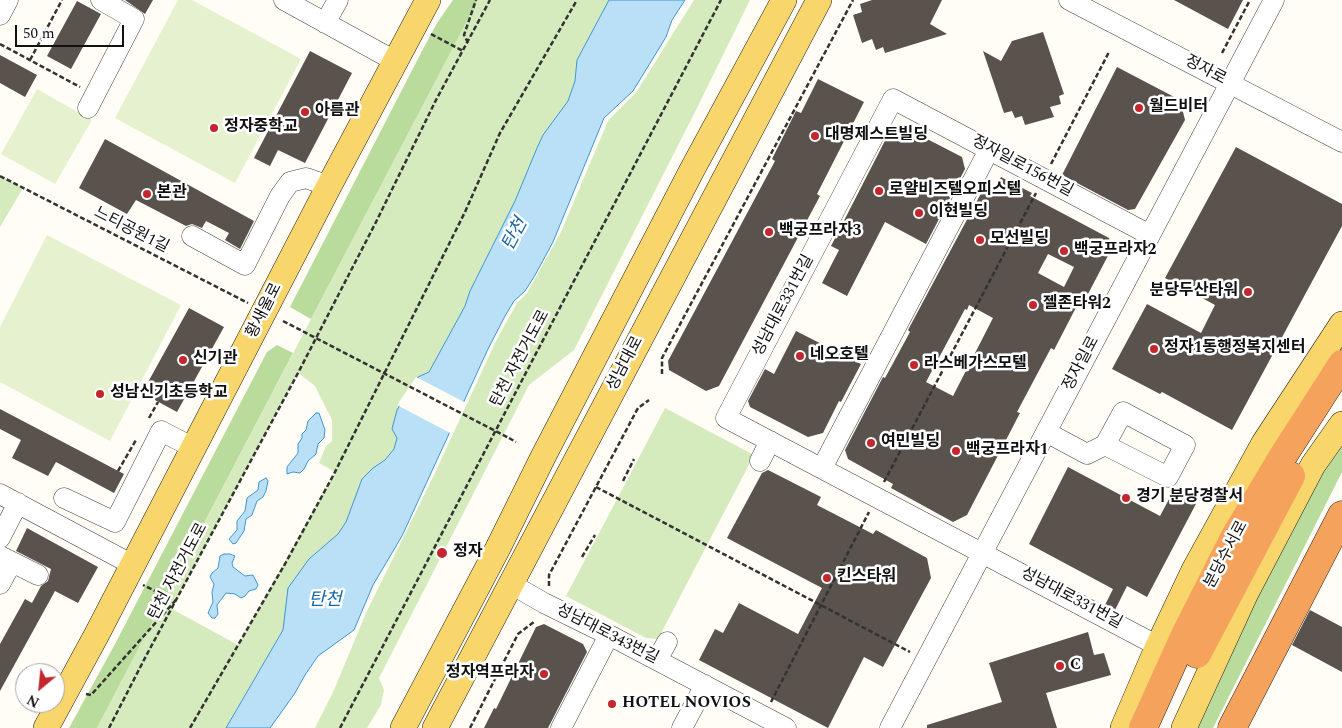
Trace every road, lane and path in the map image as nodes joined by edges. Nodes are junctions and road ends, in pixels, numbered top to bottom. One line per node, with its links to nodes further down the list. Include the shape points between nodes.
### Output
1 (8, 0): 17 (street)
2 (62, 0): 25 (path)
3 (101, 0): 29 (street, via 134,20)
4 (284, 0): 18 (street)
5 (338, 0): 18 (street)
6 (428, 0): 26 (main road, 황새울로)
7 (476, 0): 20 (path, via 464,35)
8 (490, 0): 20 (path, 탄천 자전거도로)
9 (577, 0): 83 (path, via 500,133 465,212 336,472)
10 (721, 0): 84 (path, 탄천 자전거도로)
11 (784, 0): 85 (main road, 성남대로, via 692,170)
12 (819, 0): 68 (main road, 성남대로)
13 (853, 0): 41 (path, via 662,358)
14 (1069, 0): 27 (street, 정자로)
15 (1250, 0): 24 (path)
16 (1274, 0): 27 (street, 정자일로)
17 (0, 15)
18 (326, 23): 26 (street)
19 (430, 33): 22 (path)
20 (468, 43): 22 (path, 탄천 자전거도로)
21 (0, 44): 25 (path)
22 (463, 51): 70 (path, 탄천 자전거도로, via 298,373)
23 (1109, 52): 33 (path)
24 (1222, 53)
25 (30, 60): 29 (path)
26 (395, 61): 34 (main road, 황새울로)
27 (1230, 84): 30 (street, 정자로); 35 (street, 정자일로)
28 (893, 99): 31 (street, 정자일로156번길); 46 (street, 성남대로331번길, via 726,418)
29 (91, 101)
30 (1342, 142)
31 (989, 150): 33 (street, 정자일로156번길); 52 (street)
32 (0, 176): 37 (path, 느티공원1길)
33 (1043, 178): 35 (street, 정자일로156번길); 56 (path)
34 (329, 186): 36 (street, via 306,178 290,182 245,264); 49 (main road, 황새울로)
35 (1150, 235): 45 (street, 정자일로)
36 (192, 236)
37 (251, 305)
38 (283, 322): 47 (path, bridge)
39 (1342, 324): 75 (main road, via 1264,443 1194,570)
40 (1342, 364): 93 (highway, 분당수서로, via 1234,538)
41 (662, 374)
42 (1342, 399): 94 (highway, 분당수서로, via 1299,462 1203,642)
43 (649, 400): 54 (path, via 638,408)
44 (1342, 424): 95 (main road, via 1313,465 1245,596)
45 (1046, 432): 48 (street, via 1087,454); 62 (street, 정자일로)
46 (770, 441): 51 (street); 52 (street, 성남대로331번길)
47 (516, 442)
48 (1105, 445)
49 (194, 448): 57 (street, via 161,431 114,522); 65 (main road, 황새울로)
50 (634, 459): 53 (path)
51 (760, 461)
52 (822, 468): 56 (street, 성남대로331번길)
53 (623, 482)
54 (596, 487): 69 (path, via 549,575); 71 (path)
55 (0, 494): 58 (street)
56 (877, 496): 62 (street, 성남대로331번길); 71 (path)
57 (64, 498)
58 (18, 503): 60 (street); 65 (street)
59 (1342, 515): 96 (highway)
60 (1, 535)
61 (595, 535): 63 (path)
62 (982, 552): 75 (street, 성남대로331번길); 91 (street, 정자일로)
63 (582, 557)
64 (6, 559): 66 (street); 67 (street)
65 (138, 574): 70 (path); 81 (main road, 황새울로)
66 (38, 576)
67 (0, 584)
68 (511, 584): 73 (street, 성남대로343번길); 86 (main road, 성남대로)
69 (551, 591)
70 (175, 602): 79 (path, via 91,695); 82 (path, 탄천 자전거도로)
71 (821, 606): 76 (path); 80 (path)
72 (534, 622): 87 (path, via 518,634)
73 (609, 635): 77 (street, 성남대로343번길); 88 (street)
74 (667, 642): 77 (street)
75 (1158, 646): 92 (main road)
76 (910, 652)
77 (657, 660): 78 (street, 성남대로343번길)
78 (704, 685): 80 (street, 성남대로343번길); 89 (street)
79 (84, 694)
80 (763, 716): 90 (street, 성남대로343번길)
81 (46, 728)
82 (109, 728)
83 (190, 728)
84 (340, 728)
85 (403, 728)
86 (435, 728)
87 (470, 728)
88 (561, 728)
89 (682, 728)
90 (786, 728)
91 (890, 728)
92 (1123, 728)
93 (1143, 728)
94 (1162, 728)
95 (1184, 728)
96 (1232, 728)

